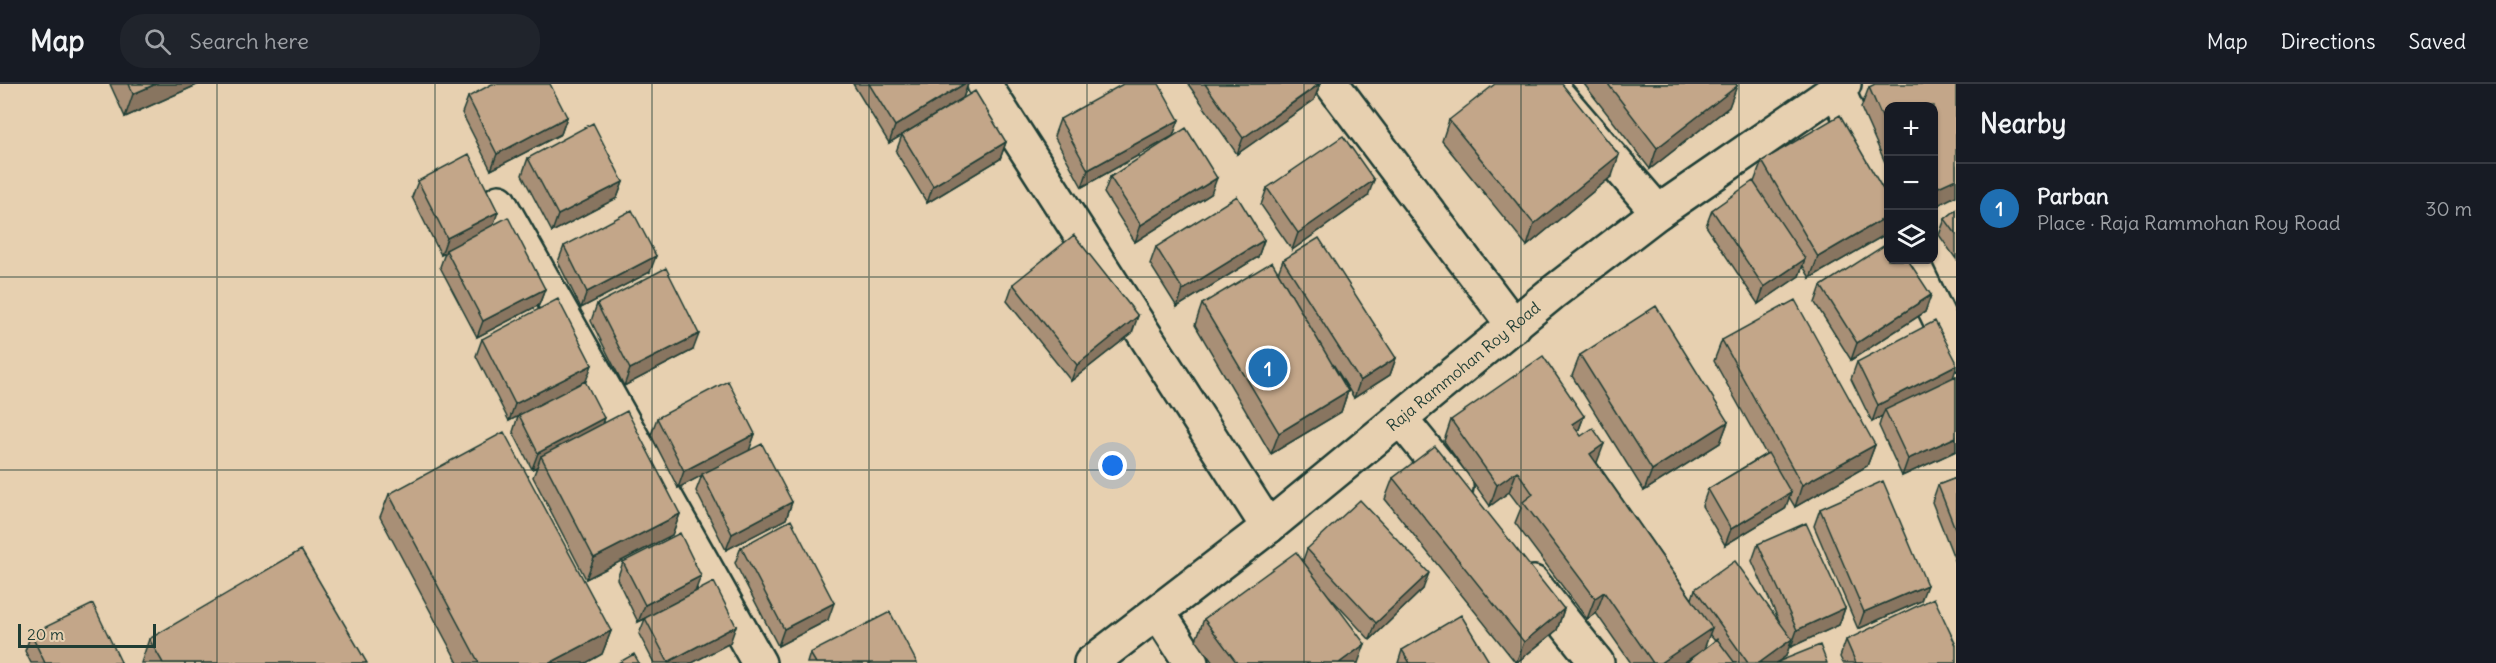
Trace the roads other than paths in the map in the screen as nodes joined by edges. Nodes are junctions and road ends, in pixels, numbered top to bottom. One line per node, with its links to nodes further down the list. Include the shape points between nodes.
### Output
1 (984, 84): 13 (street)
2 (1332, 84): 9 (street)
3 (1548, 84): 7 (street)
4 (1840, 86): 5 (street); 7 (street, Raja Rammohan Roy Road)
5 (1884, 197)
6 (499, 202): 16 (street)
7 (1659, 212): 9 (street, Raja Rammohan Roy Road)
8 (1913, 264): 10 (street)
9 (1514, 326): 11 (street, Raja Rammohan Roy Road)
10 (1956, 353)
11 (1400, 418): 12 (street); 13 (street, Raja Rammohan Roy Road)
12 (1474, 510)
13 (1268, 527): 15 (street, Raja Rammohan Roy Road)
14 (1518, 564): 19 (street)
15 (1158, 612): 17 (street, Raja Rammohan Roy Road); 18 (street)
16 (759, 663)
17 (1091, 663)
18 (1191, 663)
19 (1597, 663)

